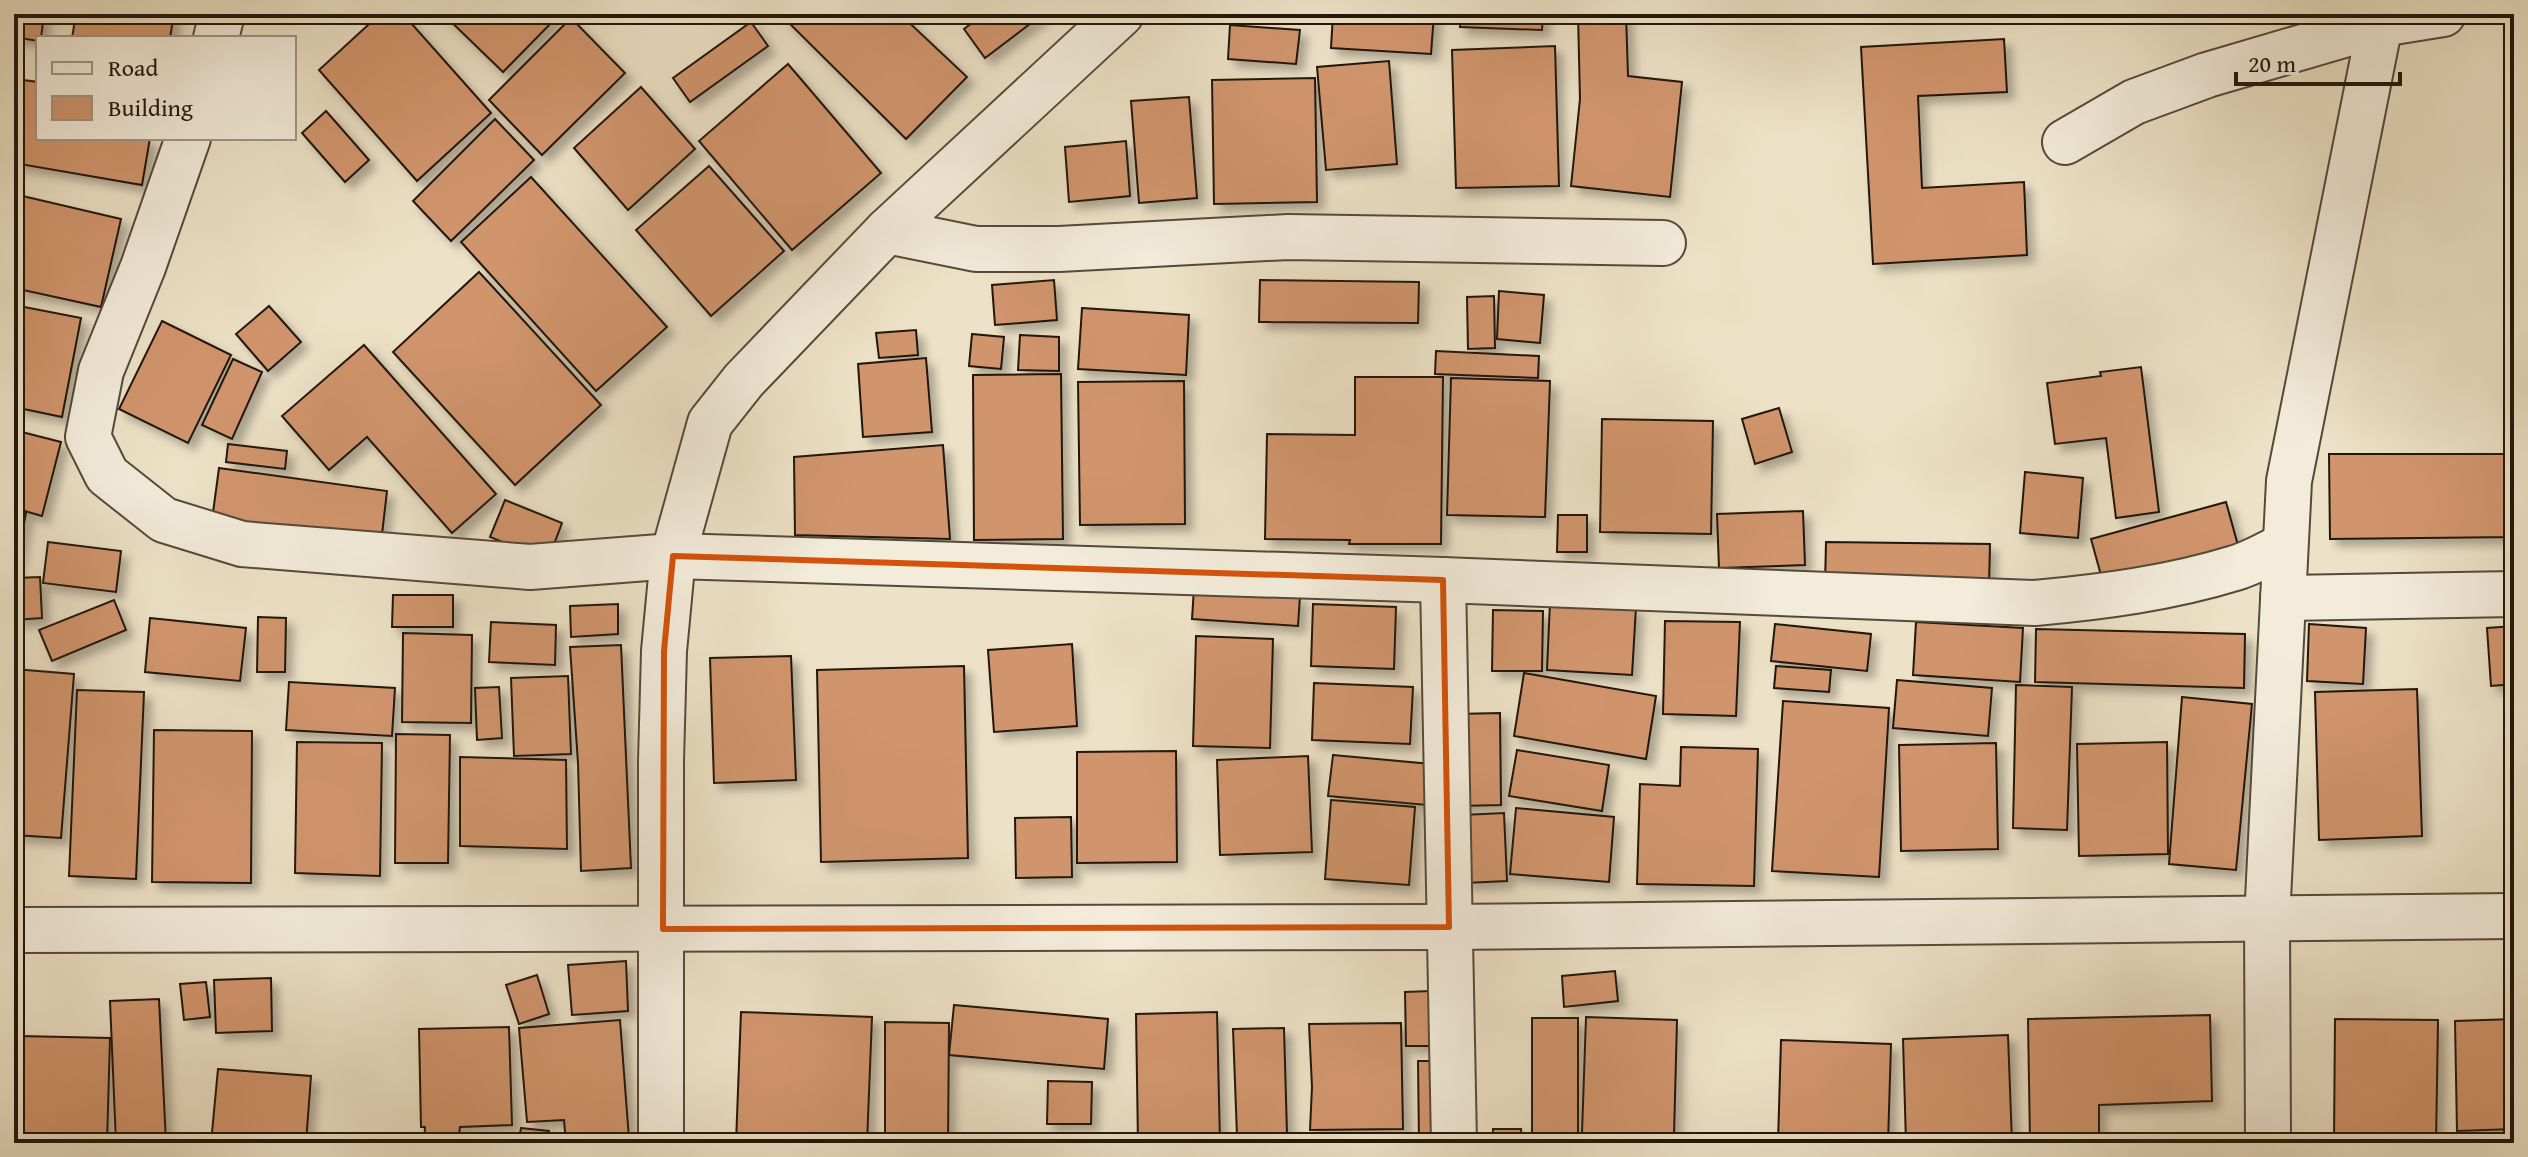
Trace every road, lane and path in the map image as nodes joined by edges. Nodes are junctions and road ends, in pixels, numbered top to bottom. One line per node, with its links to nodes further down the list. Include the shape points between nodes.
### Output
1 (222, 14): 5 (street)
2 (1121, 14): 8 (street)
3 (2443, 14): 4 (street)
4 (2382, 19): 7 (street, via 2134,102); 10 (street, via 2289,481)
5 (216, 36)
6 (187, 140): 11 (street, via 101,371 88,437 107,475 164,520 242,544 530,567)
7 (2065, 142)
8 (887, 231): 9 (street, via 976,249 1288,237); 11 (street, via 744,380 710,423)
9 (1663, 243)
10 (2285, 545): 12 (street, via 2237,567 2179,581 2106,597 2035,603); 14 (street)
11 (673, 556): 12 (street); 18 (street, via 661,761)
12 (1443, 580): 17 (street)
13 (2514, 594): 14 (street)
14 (2283, 598): 16 (street)
15 (2514, 916): 16 (street)
16 (2267, 919): 17 (street); 22 (street)
17 (1449, 927): 18 (street); 21 (street)
18 (663, 929): 19 (street); 20 (street)
19 (14, 930)
20 (661, 1143)
21 (1454, 1143)
22 (2268, 1143)

